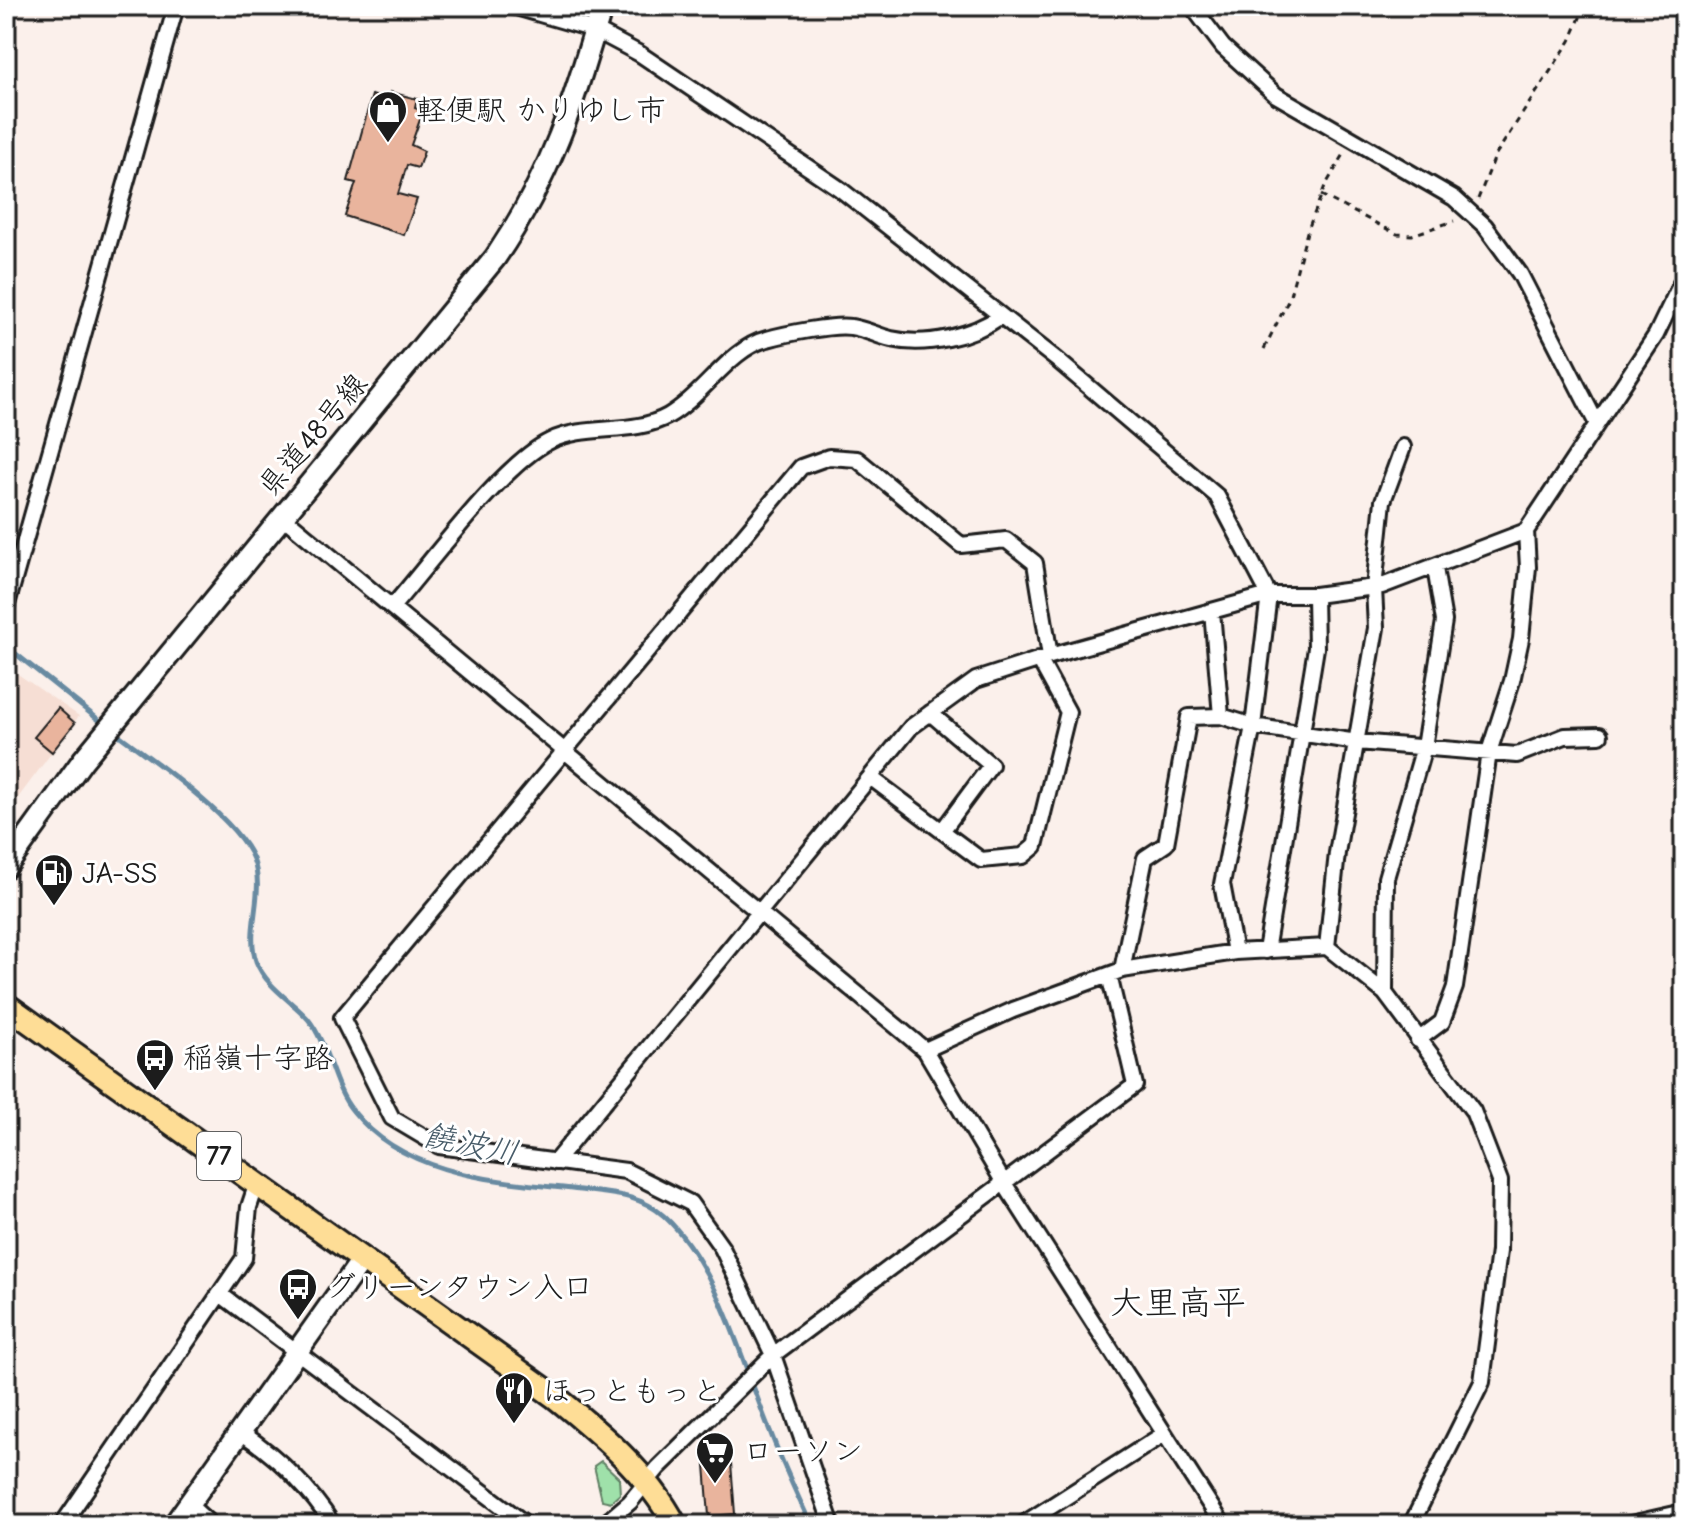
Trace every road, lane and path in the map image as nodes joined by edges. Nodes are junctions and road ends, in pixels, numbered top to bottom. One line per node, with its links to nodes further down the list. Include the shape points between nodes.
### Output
1 (176, 6): 22 (street)
2 (512, 6): 6 (street)
3 (602, 6): 6 (main road, 県道48号線)
4 (1192, 6): 7 (street, via 1223,47 1276,95)
5 (1585, 6): 9 (path, via 1570,41 1496,154)
6 (595, 30): 11 (street, via 640,54 840,189); 15 (main road, 県道48号線, via 561,138 521,220 467,295)
7 (1354, 138): 8 (path); 9 (street)
8 (1321, 195): 9 (path, via 1397,234 1412,235); 12 (path, via 1289,299)
9 (1472, 214): 13 (street, via 1520,274)
10 (1684, 277): 13 (street, via 1656,335)
11 (1001, 316): 19 (street, via 1217,496); 21 (street, via 986,327 929,341 894,340 848,326 765,339 734,356 695,399 664,418 584,430 550,441 517,463)
12 (1264, 349)
13 (1596, 422): 16 (street)
14 (1403, 447): 18 (street, via 1383,501)
15 (283, 517): 21 (street); 36 (main road, 県道48号線, via 83,760)
16 (1526, 531): 17 (street); 33 (street, via 1521,639)
17 (1435, 568): 18 (street); 31 (street, via 1444,621)
18 (1374, 588): 20 (street); 30 (street, via 1376,628)
19 (1269, 595): 20 (street); 23 (street); 27 (street)
20 (1315, 595): 28 (street, via 1316,648)
21 (392, 607): 32 (street)
22 (6, 608)
23 (1212, 611): 24 (street); 26 (street)
24 (1045, 657): 25 (street, via 976,680); 32 (street, via 1035,563 1006,540 961,545 857,459 829,457 801,467); 35 (street, via 1068,712 1035,846 1023,856 981,860)
25 (930, 713): 34 (street, via 911,727); 35 (street, via 991,765)
26 (1221, 716): 27 (street); 41 (street, via 1189,717 1166,844 1145,858)
27 (1253, 726): 28 (street); 40 (street, via 1222,884)
28 (1302, 733): 30 (street); 39 (street)
29 (1600, 735): 33 (street, via 1565,736 1517,755)
30 (1357, 742): 31 (street); 38 (street)
31 (1424, 747): 33 (street); 42 (street, via 1386,878)
32 (566, 752): 37 (street); 46 (street, via 342,1018 392,1118 439,1146)
33 (1489, 752): 44 (street, via 1455,987 1442,1022)
34 (870, 777): 35 (street); 37 (street)
35 (942, 831)
36 (6, 867)
37 (757, 913): 45 (street); 46 (street)
38 (1327, 947): 39 (street); 42 (street)
39 (1266, 951): 40 (street)
40 (1235, 952): 41 (street)
41 (1115, 972): 45 (street); 48 (street, via 1135,1085)
42 (1385, 993): 44 (street)
43 (6, 1005): 47 (main road, 77)
44 (1418, 1040): 68 (street, via 1473,1111 1487,1142 1500,1181 1499,1251 1482,1382)
45 (925, 1050): 48 (street)
46 (555, 1162): 52 (street, via 626,1171 690,1203 722,1248)
47 (257, 1183): 49 (main road, 77); 50 (street, via 244,1258)
48 (1004, 1183): 52 (street); 54 (street)
49 (362, 1260): 51 (main road); 55 (main road, 77, via 554,1396)
50 (220, 1294): 51 (street); 58 (street)
51 (295, 1352): 53 (main road); 62 (street)
52 (773, 1355): 55 (street); 65 (street)
53 (242, 1433): 56 (main road); 61 (street, via 276,1456 318,1500)
54 (1164, 1434): 66 (street); 67 (street)
55 (646, 1482): 63 (street); 64 (main road, 77)
56 (188, 1504): 59 (main road); 60 (street)
57 (1684, 1512): 69 (street)
58 (62, 1525)
59 (174, 1525)
60 (211, 1525)
61 (333, 1525)
62 (527, 1525)
63 (603, 1525)
64 (675, 1525)
65 (832, 1525)
66 (1022, 1525)
67 (1223, 1525)
68 (1411, 1525)
69 (1626, 1525)

